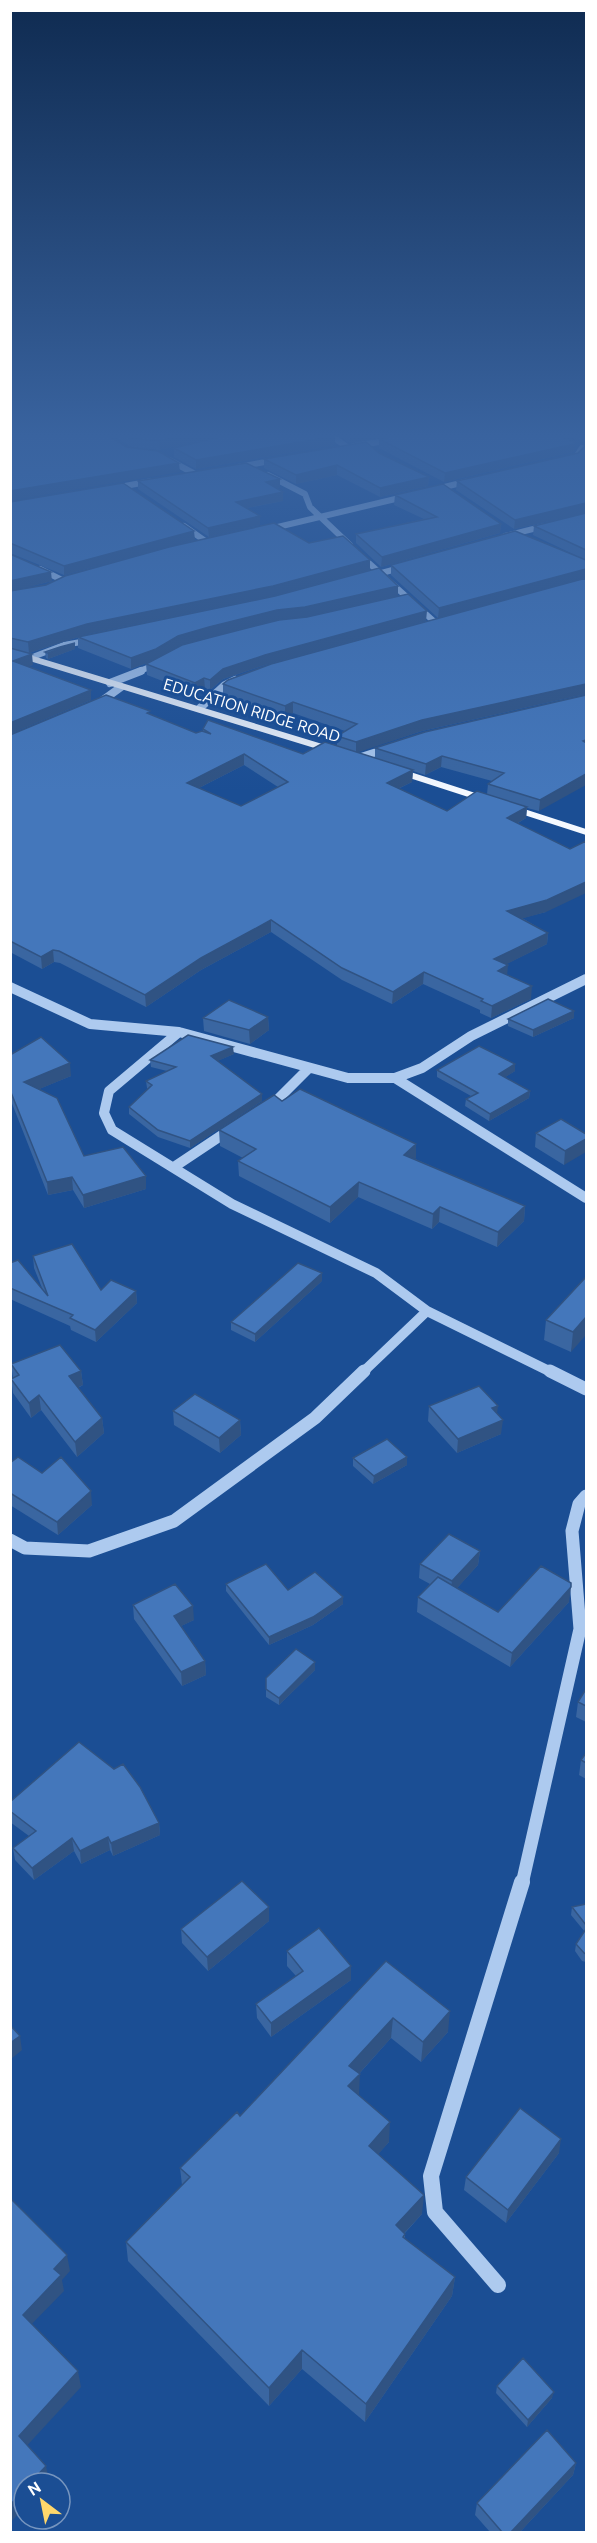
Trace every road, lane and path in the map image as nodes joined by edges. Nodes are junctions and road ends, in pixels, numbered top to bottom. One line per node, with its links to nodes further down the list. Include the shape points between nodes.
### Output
1 (357, 554): 4 (street)
2 (30, 565): 7 (street)
3 (410, 565): 4 (street)
4 (378, 574): 6 (street); 9 (street)
5 (76, 578): 7 (street)
6 (358, 580)
7 (64, 581): 8 (street)
8 (55, 585)
9 (407, 599): 10 (street); 12 (street)
10 (396, 601)
11 (449, 622): 12 (street)
12 (438, 625): 13 (street)
13 (427, 628)
14 (99, 639): 16 (street, via 64,645)
15 (10, 652): 16 (main road, EDUCATION RIDGE ROAD)
16 (30, 658): 19 (main road, EDUCATION RIDGE ROAD)
17 (166, 659): 19 (street)
18 (246, 676): 22 (street, via 225,685)
19 (110, 683): 20 (main road, EDUCATION RIDGE ROAD)
20 (121, 687): 21 (street); 22 (main road, EDUCATION RIDGE ROAD)
21 (91, 707)
22 (200, 708): 24 (main road, EDUCATION RIDGE ROAD)
23 (401, 744): 24 (street)
24 (357, 758): 25 (main road, EDUCATION RIDGE ROAD)
25 (586, 832)
26 (586, 979): 32 (street, via 471,1036 422,1068)
27 (10, 987): 28 (street)
28 (21, 991): 29 (street); 30 (street, via 90,1024)
29 (10, 996)
30 (179, 1032): 31 (street); 35 (street, via 109,1091 104,1113 112,1130)
31 (308, 1069): 32 (street, via 348,1078); 33 (street)
32 (395, 1078): 36 (street)
33 (260, 1111)
34 (242, 1122): 35 (street)
35 (174, 1167): 37 (street, via 232,1204 376,1273)
36 (585, 1195)
37 (427, 1311): 38 (street); 40 (street, via 315,1418 174,1521 89,1551 25,1548)
38 (586, 1389)
39 (586, 1496): 41 (street, via 579,1503 572,1531 580,1629 525,1873 432,2176 435,2212)
40 (10, 1540)
41 (498, 2285)

